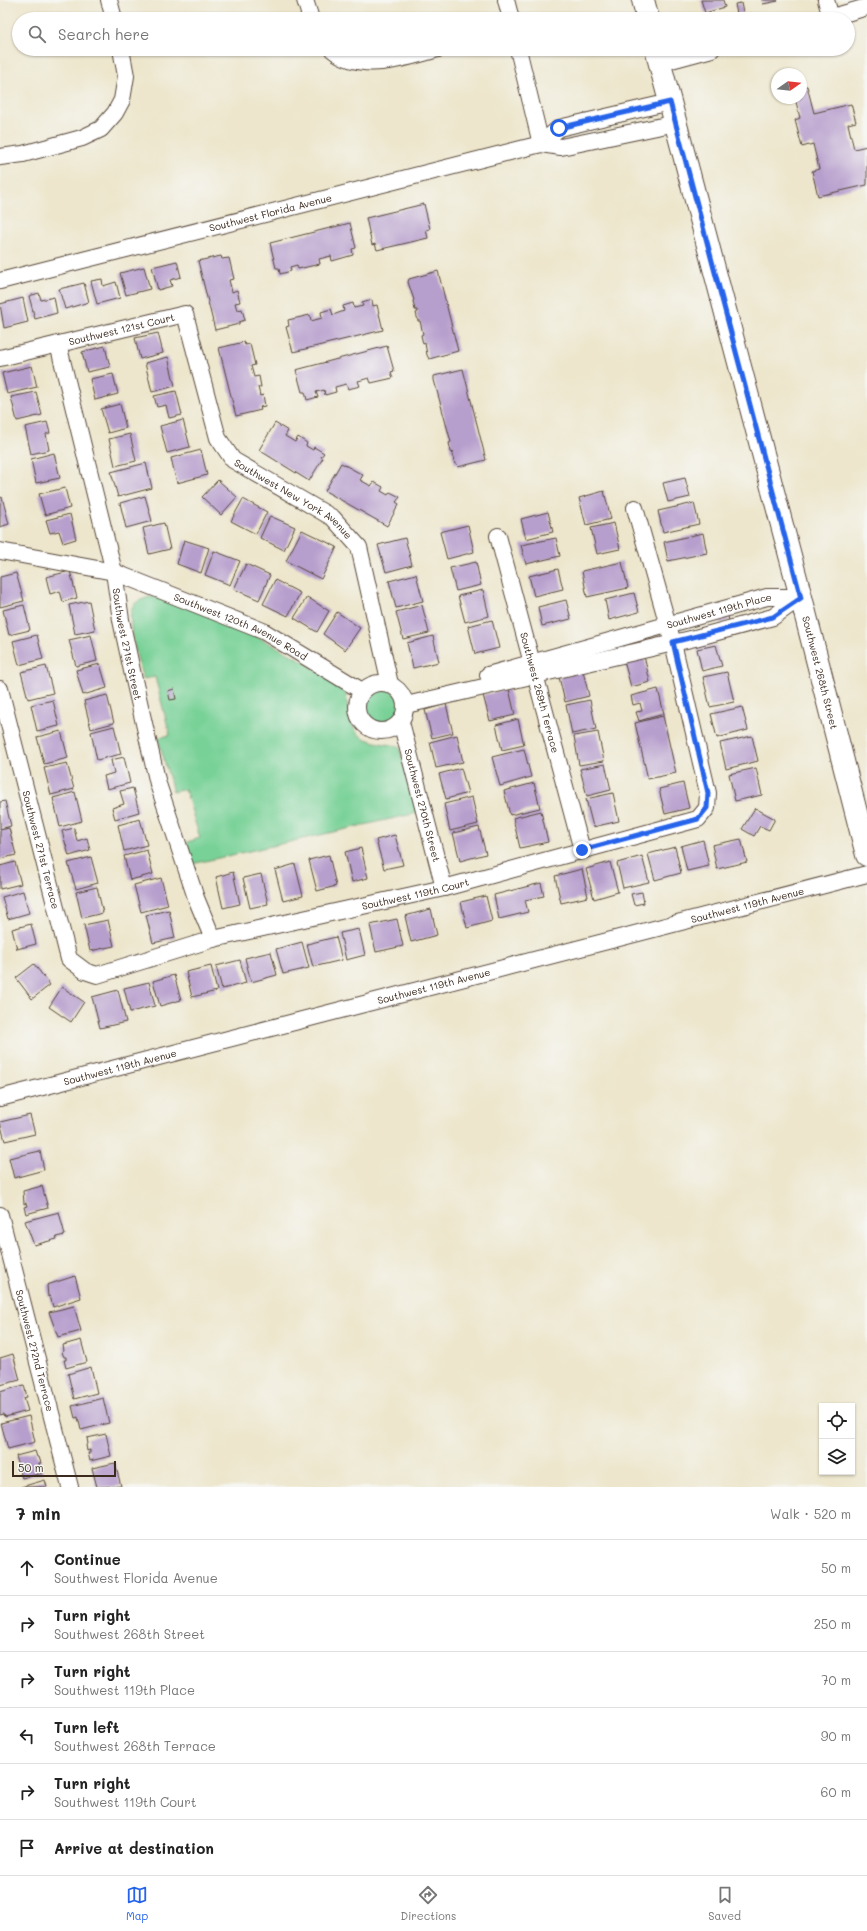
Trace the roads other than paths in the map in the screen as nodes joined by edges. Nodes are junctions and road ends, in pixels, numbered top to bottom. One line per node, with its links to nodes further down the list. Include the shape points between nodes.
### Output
1 (109, 0): 7 (street)
2 (305, 0): 8 (street)
3 (506, 0): 9 (street)
4 (643, 0): 10 (main road)
5 (826, 0): 11 (street)
6 (867, 7): 12 (street)
7 (112, 12)
8 (309, 12)
9 (509, 12)
10 (646, 12)
11 (827, 12)
12 (849, 12)
13 (122, 56): 21 (street, via 126,76 122,100 101,129 82,138 23,154)
14 (343, 56): 15 (street, via 366,63)
15 (410, 56)
16 (520, 56): 20 (street)
17 (658, 56): 18 (main road, Southwest 268th Street)
18 (670, 102): 19 (main road, Southwest 268th Street); 20 (street, Southwest Florida Avenue, via 559,128)
19 (676, 124): 20 (street, Southwest Florida Avenue, via 561,147); 30 (main road, Southwest 268th Street)
20 (541, 144): 22 (street, Southwest Florida Avenue)
21 (0, 157)
22 (0, 281)
23 (185, 314): 24 (street, Southwest 121st Court); 34 (street, Southwest New York Avenue, via 218,438 233,460 334,518 359,547)
24 (58, 344): 25 (street, Southwest 121st Court); 29 (street, Southwest 271st Street)
25 (0, 358)
26 (635, 508): 31 (street)
27 (498, 536): 33 (street, Southwest 269th Terrace)
28 (0, 551): 29 (street)
29 (114, 572): 36 (street, Southwest 120th Avenue Road, via 263,631); 43 (street, Southwest 271st Street, via 132,673 158,784 196,898)
30 (801, 598): 31 (street, Southwest 119th Place, via 767,597); 32 (street, Southwest 119th Place, via 773,617); 40 (main road, Southwest 268th Street)
31 (668, 624): 32 (street); 33 (street, Southwest 119th Place)
32 (673, 642): 33 (street, Southwest 119th Place); 39 (street, Southwest 119th Court, via 708,793 707,808 698,819)
33 (533, 668): 37 (street, Southwest 119th Place); 39 (street, Southwest 269th Terrace)
34 (390, 684): 36 (street, via 375,683); 37 (street, via 401,692)
35 (0, 689): 44 (street, Southwest 271st Terrace, via 69,959 85,971 97,975)
36 (362, 690): 38 (street, via 357,705 360,720 366,726 380,731 395,727)
37 (405, 702): 38 (street, via 404,717)
38 (400, 722): 42 (street, Southwest 270th Street)
39 (582, 850): 42 (street, Southwest 119th Court)
40 (867, 855)
41 (867, 874): 45 (street, Southwest 119th Avenue)
42 (444, 888): 43 (street, Southwest 119th Court)
43 (213, 939): 44 (street, Southwest 119th Court)
44 (117, 969)
45 (0, 1098)
46 (0, 1215): 47 (street, Southwest 272nd Terrace)
47 (70, 1487)

